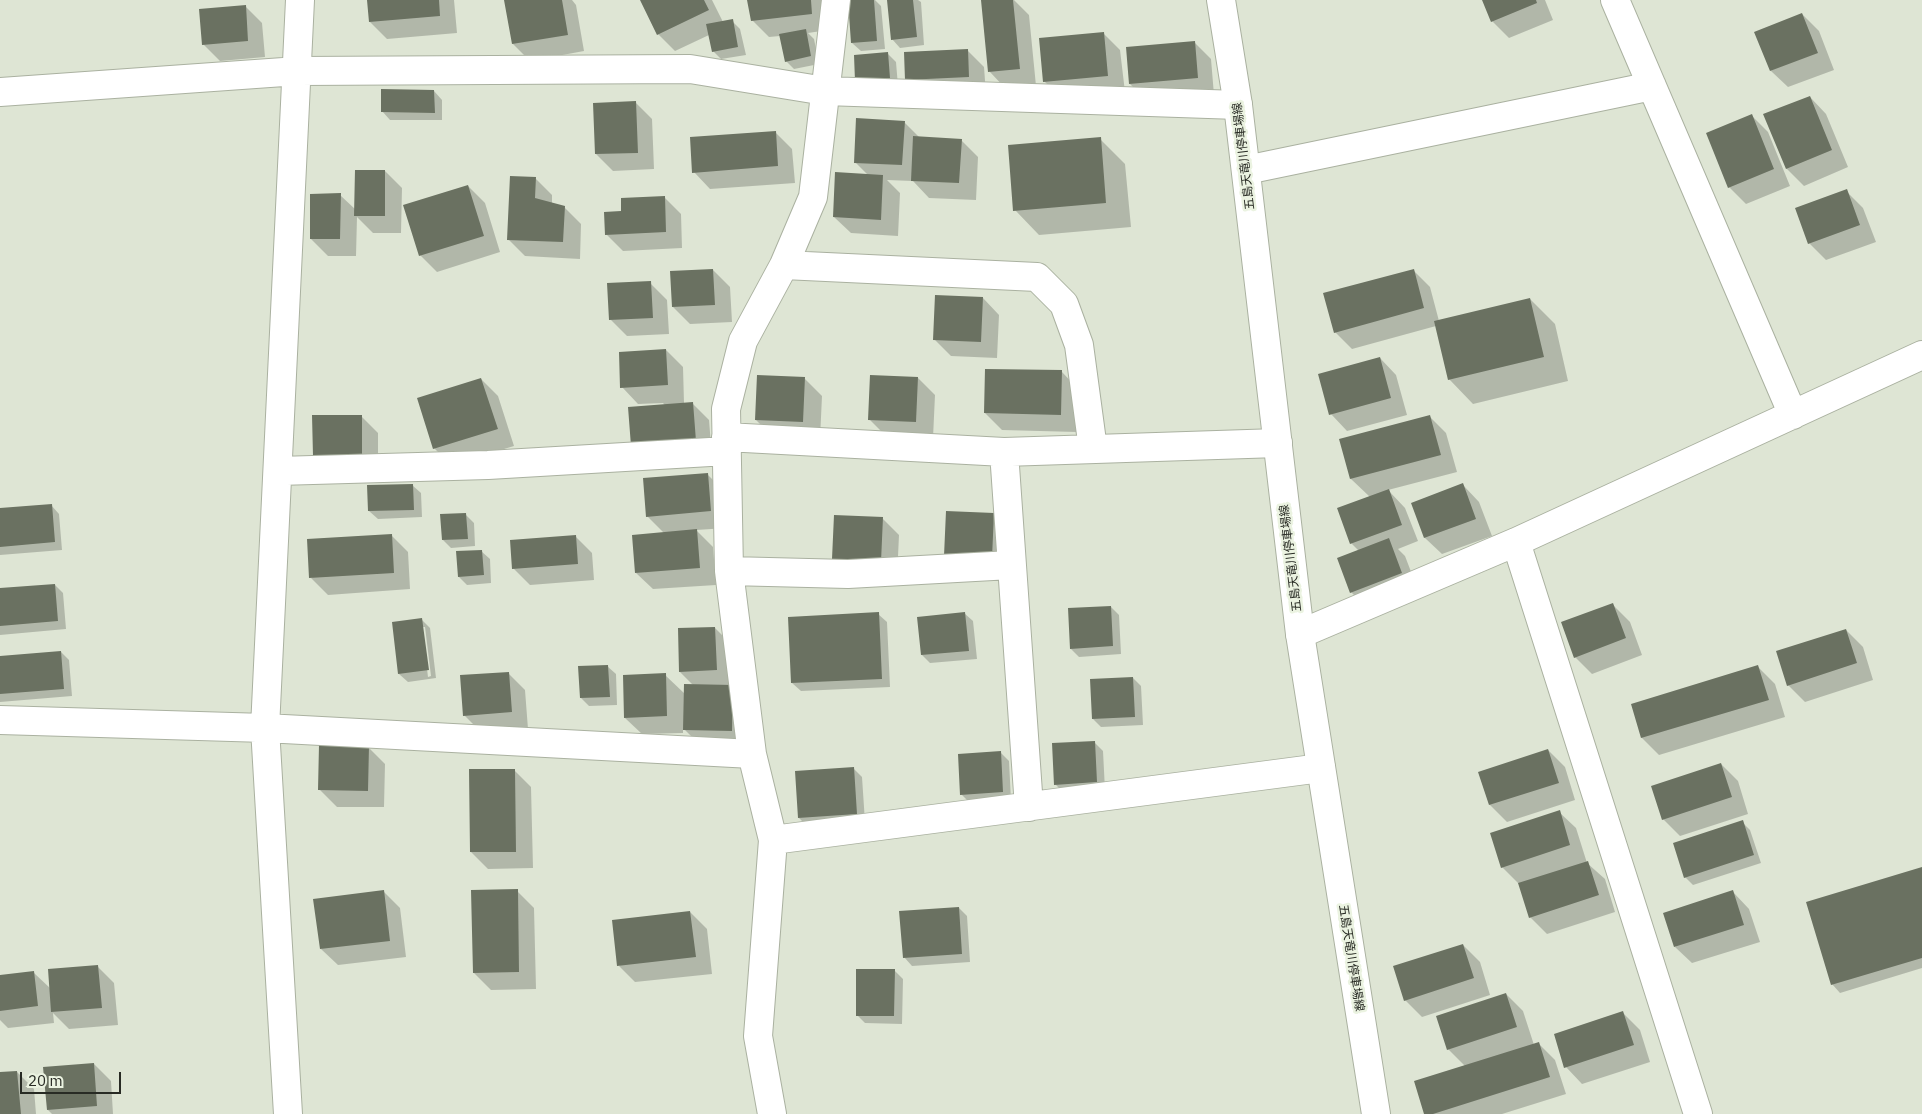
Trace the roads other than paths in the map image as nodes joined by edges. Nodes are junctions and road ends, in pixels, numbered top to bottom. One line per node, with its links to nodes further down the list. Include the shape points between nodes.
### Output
1 (300, 0): 5 (street)
2 (836, 0): 8 (street)
3 (1221, 0): 9 (street, 五島天竜川停車場線)
4 (1615, 0): 6 (street)
5 (298, 71): 7 (street); 8 (street, via 690,69); 18 (street)
6 (1652, 86): 10 (street); 13 (street)
7 (0, 92)
8 (825, 92): 9 (street); 11 (street, via 813,197)
9 (1238, 105): 10 (street, 五島天竜川停車場線)
10 (1246, 170): 14 (street, 五島天竜川停車場線)
11 (784, 265): 15 (street, via 743,341 726,409); 16 (street, via 1037,278 1064,304 1079,346)
12 (1922, 355): 13 (street)
13 (1793, 415): 19 (street)
14 (1278, 443): 16 (street); 22 (street, 五島天竜川停車場線)
15 (726, 444): 17 (street); 18 (street, via 488,465); 21 (street)
16 (1093, 449): 17 (street)
17 (1004, 452): 20 (street)
18 (278, 471): 24 (street)
19 (1516, 542): 22 (street); 32 (street)
20 (1011, 565): 21 (street, via 848,574); 27 (street)
21 (729, 571): 25 (street)
22 (1300, 634): 26 (street, 五島天竜川停車場線)
23 (0, 720): 24 (street)
24 (265, 728): 25 (street); 29 (street)
25 (752, 754): 28 (street)
26 (1321, 768): 27 (street); 31 (street, 五島天竜川停車場線)
27 (1029, 807): 28 (street)
28 (773, 840): 30 (street, via 758,1036)
29 (288, 1114)
30 (772, 1114)
31 (1376, 1114)
32 (1698, 1114)

